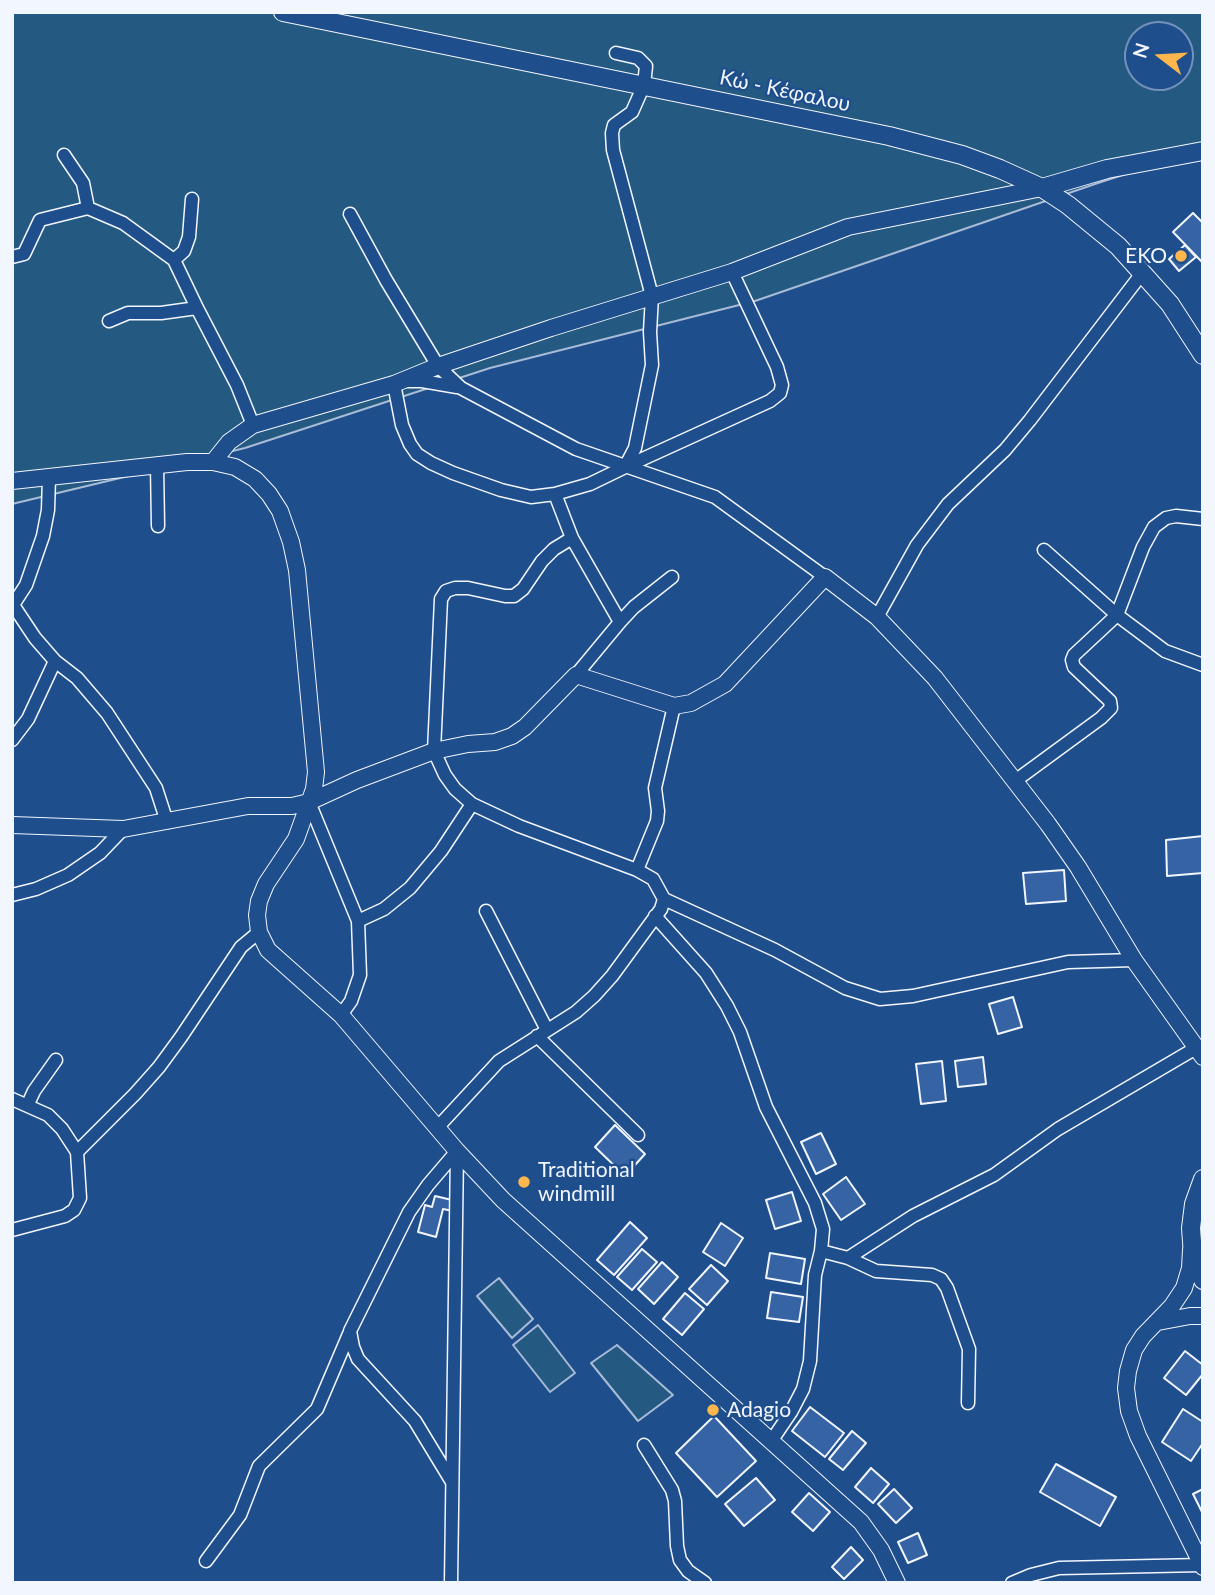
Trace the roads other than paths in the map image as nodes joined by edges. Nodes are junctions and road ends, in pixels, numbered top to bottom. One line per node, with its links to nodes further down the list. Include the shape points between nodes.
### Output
1 (283, 12): 3 (main road, Κώ - Κέφαλου)
2 (616, 53): 3 (street, via 638,58 646,66)
3 (644, 85): 6 (main road, Κώ - Κέφαλου, via 924,145); 14 (street, via 632,111 614,125 612,133)
4 (1203, 150): 6 (main road, via 1107,169)
5 (64, 155): 8 (street, via 83,184)
6 (1042, 188): 12 (street, via 848,227); 13 (main road, Κώ - Κέφαλου, via 1091,223)
7 (192, 199): 11 (street, via 189,237)
8 (88, 208): 10 (street, via 40,220 24,254); 11 (street, via 123,223)
9 (350, 214): 18 (street)
10 (12, 257)
11 (174, 260): 15 (street)
12 (732, 272): 14 (street); 24 (street, via 777,367 780,393)
13 (1143, 272): 17 (main road, Κώ - Κέφαλου); 36 (street, via 1030,420 948,504 916,545)
14 (652, 296): 18 (street); 24 (street, via 652,365 635,448)
15 (197, 307): 16 (street, via 128,313); 21 (street)
16 (109, 321)
17 (1203, 355)
18 (439, 366): 19 (street); 20 (street)
19 (397, 382): 20 (street); 21 (street); 27 (street, via 401,425 417,454 501,491 531,497)
20 (461, 388): 24 (street, via 576,449)
21 (253, 425): 22 (street)
22 (213, 461): 23 (street); 45 (street, via 235,467 262,486 281,511 291,542 316,772)
23 (157, 465): 25 (street); 29 (street)
24 (625, 467): 27 (street); 33 (street, via 715,497)
25 (49, 477): 26 (street); 34 (street, via 43,536 26,584)
26 (12, 481)
27 (555, 494): 30 (street)
28 (1203, 519): 35 (street, via 1176,516 1154,527)
29 (158, 526)
30 (572, 538): 37 (street); 43 (street, via 542,561 514,596 468,588 446,591 441,599)
31 (1044, 550): 35 (street)
32 (672, 577): 37 (street)
33 (825, 577): 36 (street); 41 (street, via 725,684 691,704)
34 (13, 605): 38 (street)
35 (1118, 615): 39 (street, via 1164,651); 44 (street, via 1072,660 1110,701 1111,708)
36 (877, 617): 44 (street, via 935,678)
37 (620, 622): 40 (street)
38 (55, 661): 42 (street, via 28,719); 47 (street, via 77,678 107,713 156,788)
39 (1203, 665)
40 (576, 676): 41 (street); 43 (street, via 512,736)
41 (674, 706): 50 (street, via 655,788 657,821)
42 (12, 740)
43 (434, 751): 45 (street); 46 (street, via 450,782)
44 (1015, 781): 57 (street, via 1078,867)
45 (309, 803): 47 (street, via 248,806); 55 (street); 56 (street, via 296,839 259,901)
46 (472, 804): 50 (street); 55 (street, via 410,888 384,909)
47 (167, 822): 49 (street)
48 (12, 825): 49 (street)
49 (123, 829): 51 (street, via 100,853 68,875)
50 (637, 870): 52 (street, via 653,879)
51 (12, 895)
52 (664, 898): 54 (street); 57 (street, via 845,988 880,999 1069,962)
53 (486, 911): 59 (street)
54 (655, 916): 59 (street, via 594,996); 71 (street, via 706,973 740,1032 766,1107 815,1203 823,1229)
55 (358, 921): 58 (street, via 360,975)
56 (259, 932): 58 (street, via 268,950); 67 (street, via 241,947 159,1067)
57 (1134, 960): 60 (street)
58 (341, 1015): 64 (street)
59 (542, 1033): 64 (street, via 499,1061); 65 (street)
60 (1199, 1052): 72 (street, via 1058,1129 994,1175 913,1216)
61 (56, 1059): 63 (street)
62 (12, 1099): 63 (street)
63 (27, 1104): 67 (street, via 48,1115)
64 (437, 1128): 66 (street)
65 (638, 1135)
66 (457, 1151): 76 (street, via 410,1213); 78 (street, via 503,1200); 80 (street)
67 (77, 1152): 69 (street, via 80,1198 74,1210)
68 (1203, 1179): 70 (main road, via 1194,1204)
69 (12, 1230)
70 (1191, 1241): 73 (main road); 75 (street, via 1184,1288)
71 (821, 1251): 72 (street); 78 (street, via 803,1389)
72 (848, 1258): 77 (street, via 876,1271 941,1279 969,1349)
73 (1203, 1280)
74 (1203, 1316): 75 (street)
75 (1158, 1322): 82 (street, via 1143,1336 1131,1358 1126,1388 1129,1411)
76 (351, 1331): 80 (street, via 358,1359 415,1421); 81 (street, via 317,1409 259,1466 240,1515)
77 (968, 1403)
78 (772, 1440): 85 (street, via 861,1522)
79 (643, 1445): 84 (street, via 672,1490 680,1560)
80 (453, 1483): 83 (street)
81 (206, 1561)
82 (1202, 1566): 86 (street, via 1059,1568)
83 (451, 1583)
84 (705, 1583)
85 (897, 1583)
86 (1012, 1583)

